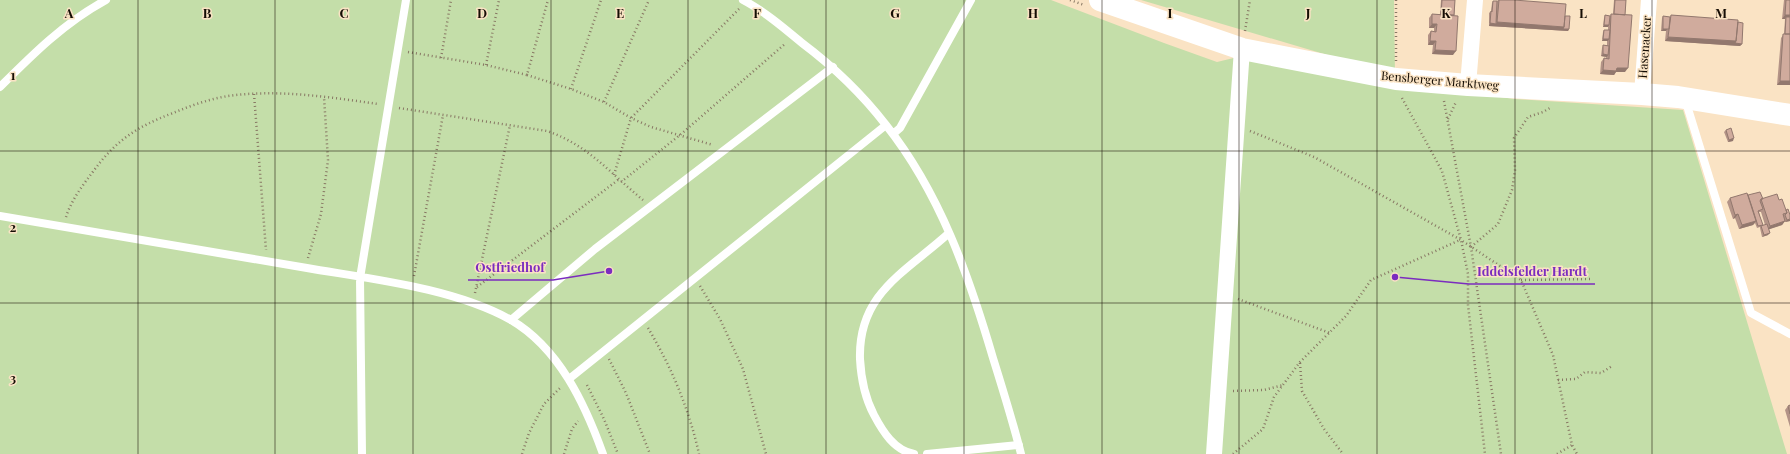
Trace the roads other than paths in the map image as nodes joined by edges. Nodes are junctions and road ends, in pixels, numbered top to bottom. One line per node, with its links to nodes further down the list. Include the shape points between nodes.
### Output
1 (106, 0): 11 (lane, via 69,23 45,42)
2 (406, 0): 19 (lane)
3 (971, 0): 16 (lane, via 900,128)
4 (1100, 0): 8 (street, Bensberger Marktweg)
5 (1475, 0): 10 (street)
6 (1649, 0): 12 (street, Hasenacker)
7 (745, 1): 9 (lane)
8 (1242, 49): 10 (street, Bensberger Marktweg, via 1396,79); 29 (street)
9 (833, 67): 15 (lane); 20 (lane, via 595,249)
10 (1468, 85): 12 (street, Bensberger Marktweg)
11 (0, 87)
12 (1642, 94): 13 (street, Bensberger Marktweg)
13 (1685, 98): 14 (street, Bensberger Marktweg); 21 (lane, via 1751,314)
14 (1790, 115)
15 (886, 125): 16 (lane); 22 (lane)
16 (893, 134): 18 (lane, via 933,199)
17 (0, 216): 19 (lane)
18 (949, 233): 23 (lane, via 964,267 981,318); 26 (lane, via 882,292 872,305 860,337 861,370 869,406 897,447)
19 (360, 278): 20 (lane, via 411,287 473,303); 24 (lane)
20 (511, 320): 22 (lane, via 534,337)
21 (1790, 334)
22 (569, 379): 25 (lane, via 586,409)
23 (1019, 444): 27 (lane); 28 (lane)
24 (362, 454)
25 (603, 454)
26 (914, 454)
27 (927, 454)
28 (1021, 454)
29 (1214, 454)

